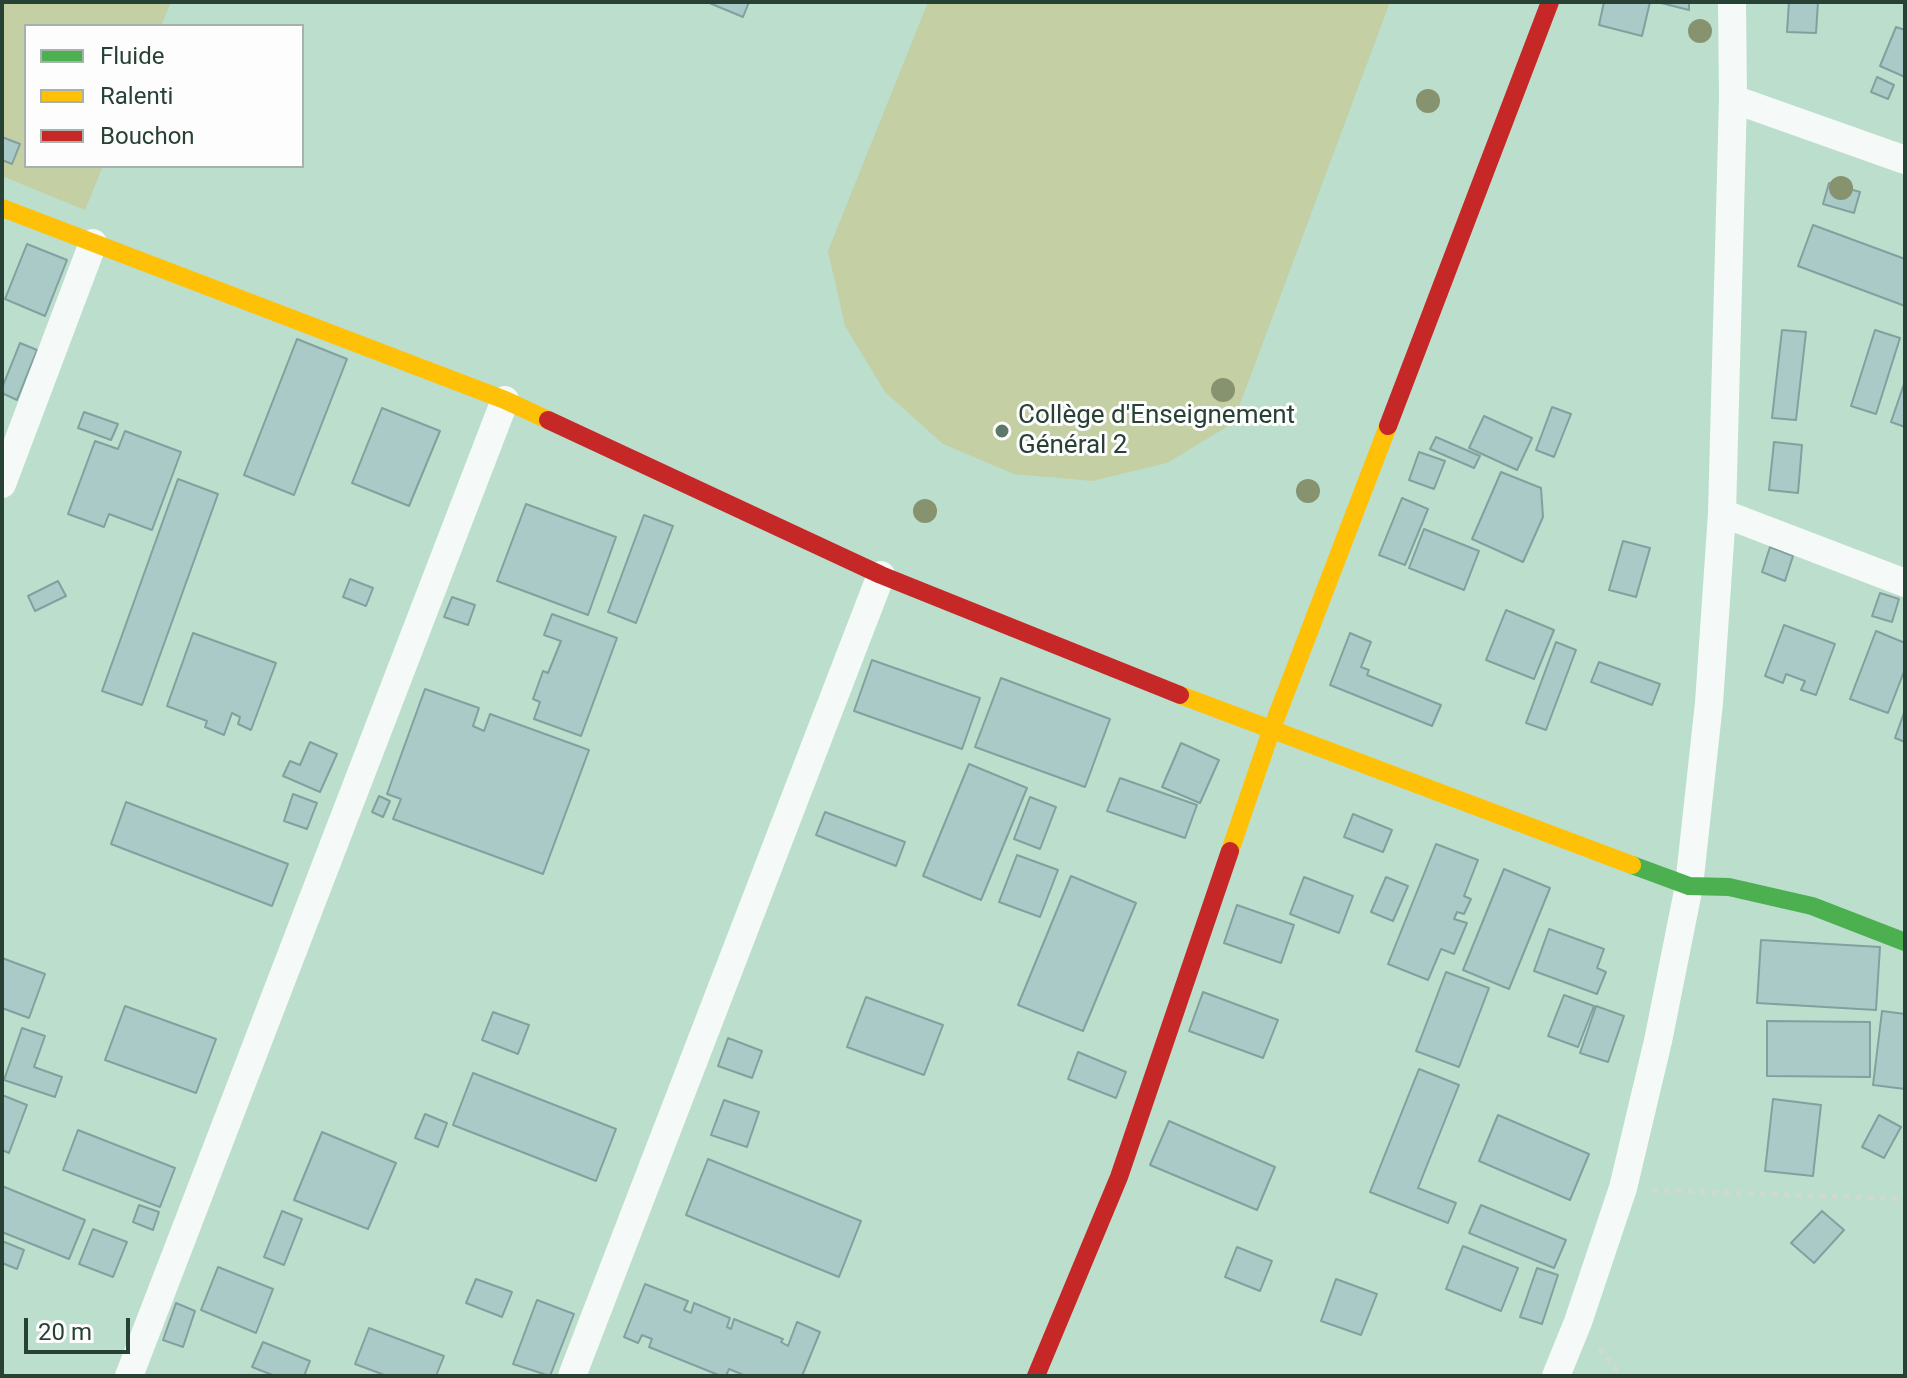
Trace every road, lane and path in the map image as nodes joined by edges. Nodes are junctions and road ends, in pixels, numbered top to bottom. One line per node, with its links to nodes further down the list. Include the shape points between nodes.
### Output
1 (1550, 2): 12 (street)
2 (1732, 2): 3 (street)
3 (1733, 99): 4 (street); 9 (street)
4 (1905, 160)
5 (2, 208): 6 (street)
6 (93, 243): 7 (street); 8 (street)
7 (505, 400): 10 (street); 17 (street)
8 (2, 484)
9 (1722, 513): 11 (street); 13 (street)
10 (881, 575): 12 (street); 18 (street)
11 (1905, 583)
12 (1271, 731): 13 (street); 19 (street, via 1119,1177)
13 (1689, 886): 14 (street, via 1729,887 1812,906); 15 (street)
14 (1905, 942)
15 (1623, 1188): 16 (path); 20 (street)
16 (1905, 1199)
17 (129, 1376)
18 (572, 1376)
19 (1036, 1376)
20 (1556, 1376)

